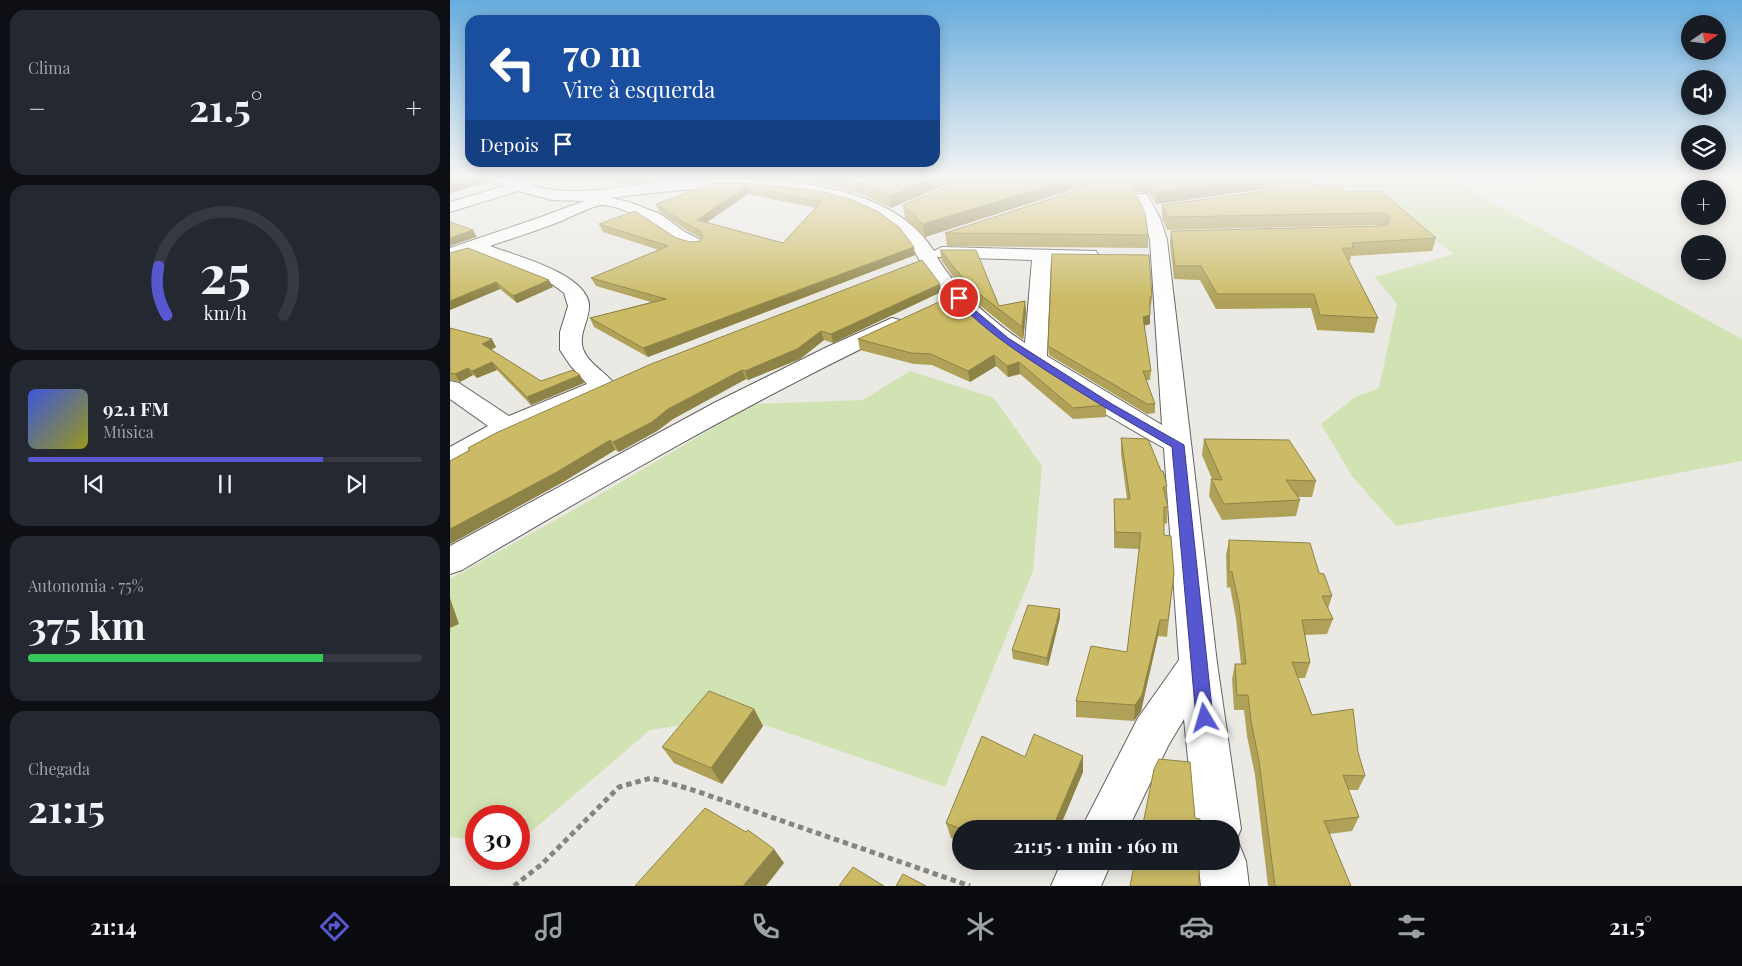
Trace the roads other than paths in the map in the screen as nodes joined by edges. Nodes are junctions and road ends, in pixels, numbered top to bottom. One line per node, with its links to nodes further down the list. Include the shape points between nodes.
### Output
1 (556, 217): 7 (street)
2 (652, 217): 6 (street)
3 (889, 217): 11 (street, via 903,227)
4 (1153, 217): 18 (street, via 1159,246)
5 (950, 238): 11 (street)
6 (695, 244)
7 (472, 246): 8 (street); 15 (street, via 572,288 578,311 571,349)
8 (450, 254)
9 (1042, 254): 10 (street); 11 (street); 13 (street)
10 (1110, 255)
11 (921, 256): 12 (street)
12 (956, 295): 13 (street, via 1005,340); 20 (street, via 816,360 734,403 599,475)
13 (1035, 359): 18 (street, via 1108,406)
14 (629, 375): 15 (street)
15 (603, 386): 17 (street)
16 (450, 388): 17 (street)
17 (506, 427): 19 (street)
18 (1178, 445): 21 (street)
19 (450, 459)
20 (450, 561)
21 (1198, 663): 22 (street, via 1153,732); 23 (street)
22 (1109, 820)
23 (1217, 820)
24 (1083, 870): 26 (street)
25 (1223, 870): 27 (street)
26 (1075, 886)
27 (1225, 886)

